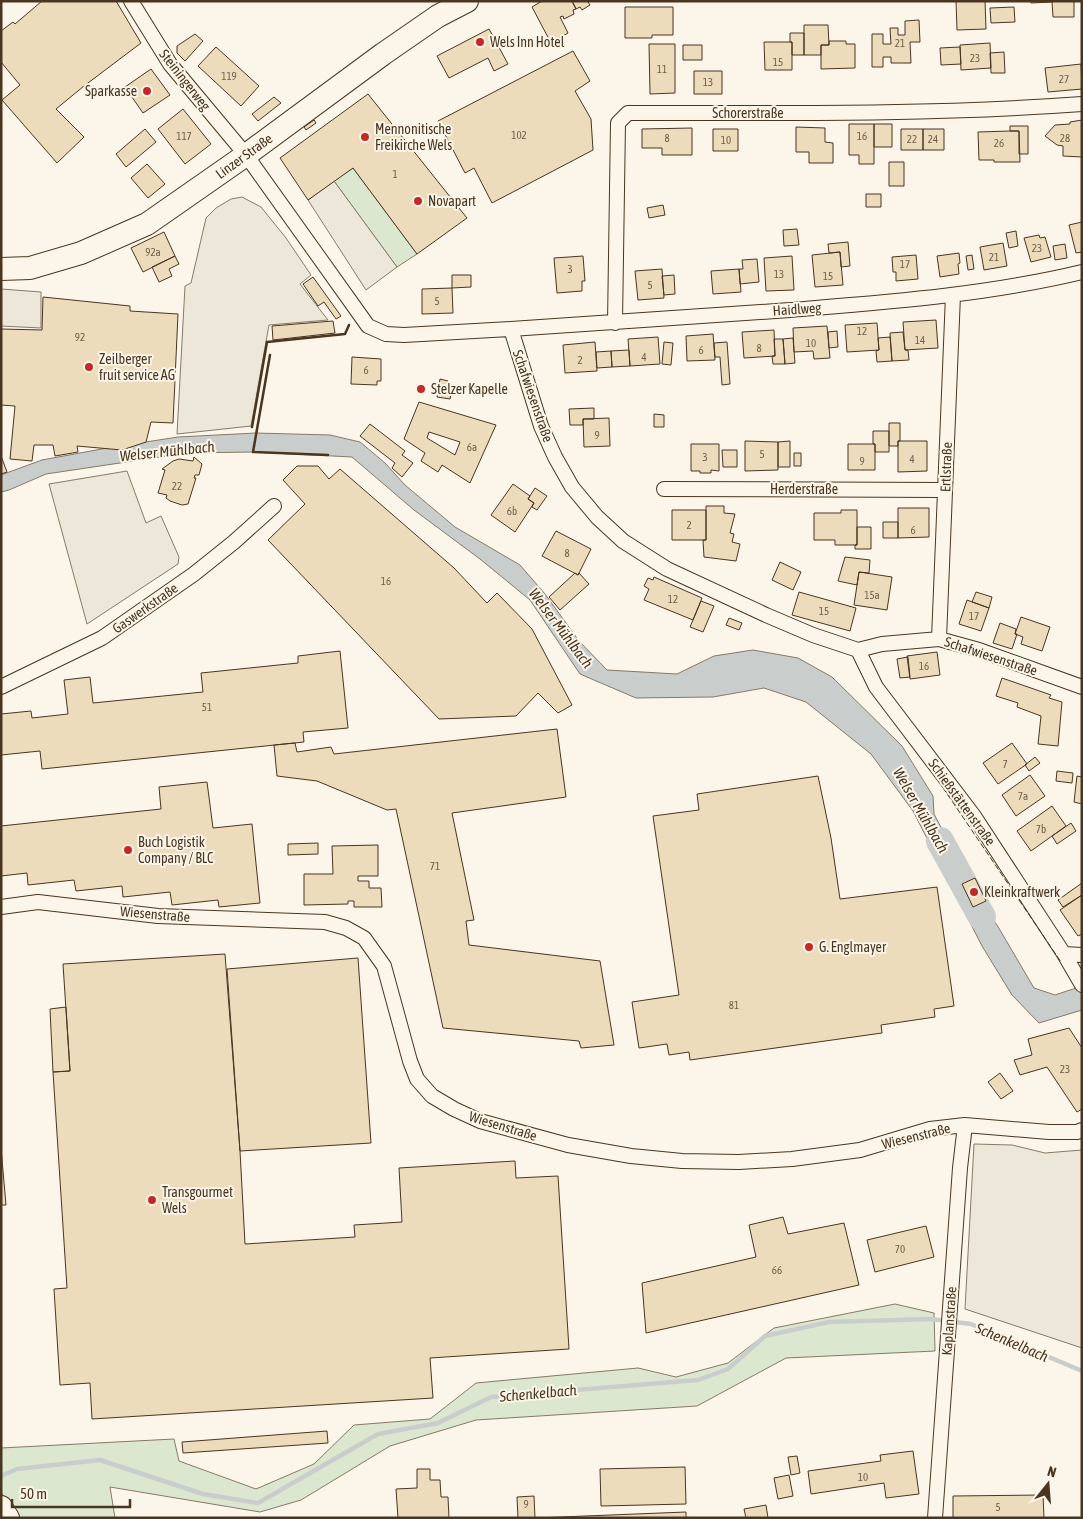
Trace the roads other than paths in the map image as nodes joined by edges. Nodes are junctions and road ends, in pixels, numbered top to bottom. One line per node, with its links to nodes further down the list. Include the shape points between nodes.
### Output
1 (131, 1): 4 (street, Steiningerweg, via 170,64)
2 (467, 1): 4 (main road, Linzer Straße, via 438,16 383,54)
3 (1082, 104): 8 (street, Schorerstraße, via 1010,110 885,113 628,113 618,123)
4 (246, 155): 5 (main road, Linzer Straße, via 147,224 81,253 30,268); 9 (street, via 368,326 386,334 404,335)
5 (1, 270)
6 (1082, 272): 7 (street, Haidlweg)
7 (953, 295): 8 (street, Haidlweg); 11 (street, Ertlstraße)
8 (615, 323): 9 (street, Haidlweg)
9 (511, 328): 14 (street, Schafwiesenstraße, via 541,426 555,457 572,488 616,535 667,569 774,619)
10 (664, 489): 11 (street, Herderstraße)
11 (944, 490): 13 (street, Ertlstraße)
12 (274, 506): 15 (street, Gaswerkstraße, via 194,574 102,638)
13 (939, 639): 14 (street, Schafwiesenstraße, via 882,644); 16 (street, Schafwiesenstraße)
14 (858, 650): 18 (street, Schießstättenstraße, via 876,687 974,816)
15 (1, 687)
16 (1082, 687)
17 (1, 907): 21 (street, Wiesenstraße, via 38,902 158,916 325,922 346,928 364,938 384,966 410,1061 417,1079 432,1096 480,1121 568,1145 682,1161 783,1160 860,1150 930,1129)
18 (1064, 954): 19 (street); 20 (street, Schießstättenstraße)
19 (1082, 955)
20 (1080, 982)
21 (965, 1125): 22 (street, via 1049,1132); 25 (street, Kaplanstraße)
22 (1082, 1130)
23 (1, 1507): 24 (main road)
24 (8, 1518)
25 (935, 1518)

